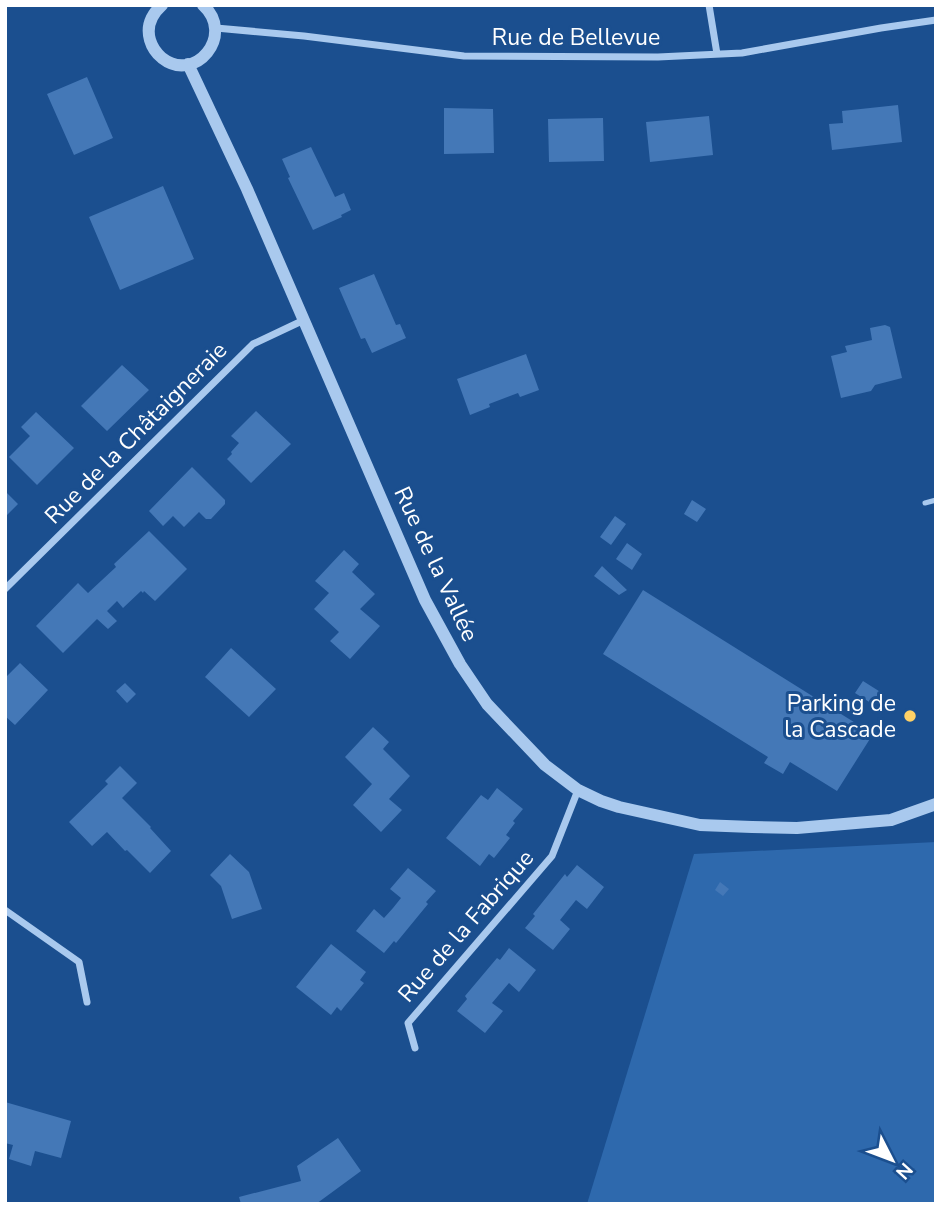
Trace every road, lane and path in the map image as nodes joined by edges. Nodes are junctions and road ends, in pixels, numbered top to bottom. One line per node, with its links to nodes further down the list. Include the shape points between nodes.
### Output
1 (162, 5): 7 (street, via 150,21 150,43 165,61)
2 (203, 5): 5 (street)
3 (709, 5): 6 (street)
4 (936, 20): 6 (street, Rue de Bellevue)
5 (216, 28): 6 (street, Rue de Bellevue, via 464,56); 7 (street, via 212,47)
6 (717, 54)
7 (188, 65): 8 (street, Rue de la Vallée)
8 (305, 319): 11 (street, Rue de la Châtaigneraie, via 253,344); 12 (street, Rue de la Vallée, via 425,600 460,664 512,732)
9 (936, 500): 10 (lane)
10 (925, 503)
11 (5, 589)
12 (578, 790): 13 (street, Rue de la Vallée, via 619,807 700,825 797,828 891,820); 16 (street, Rue de la Fabrique, via 552,856 408,1023)
13 (936, 804)
14 (5, 910): 15 (street, via 79,962)
15 (87, 1002)
16 (415, 1048)

